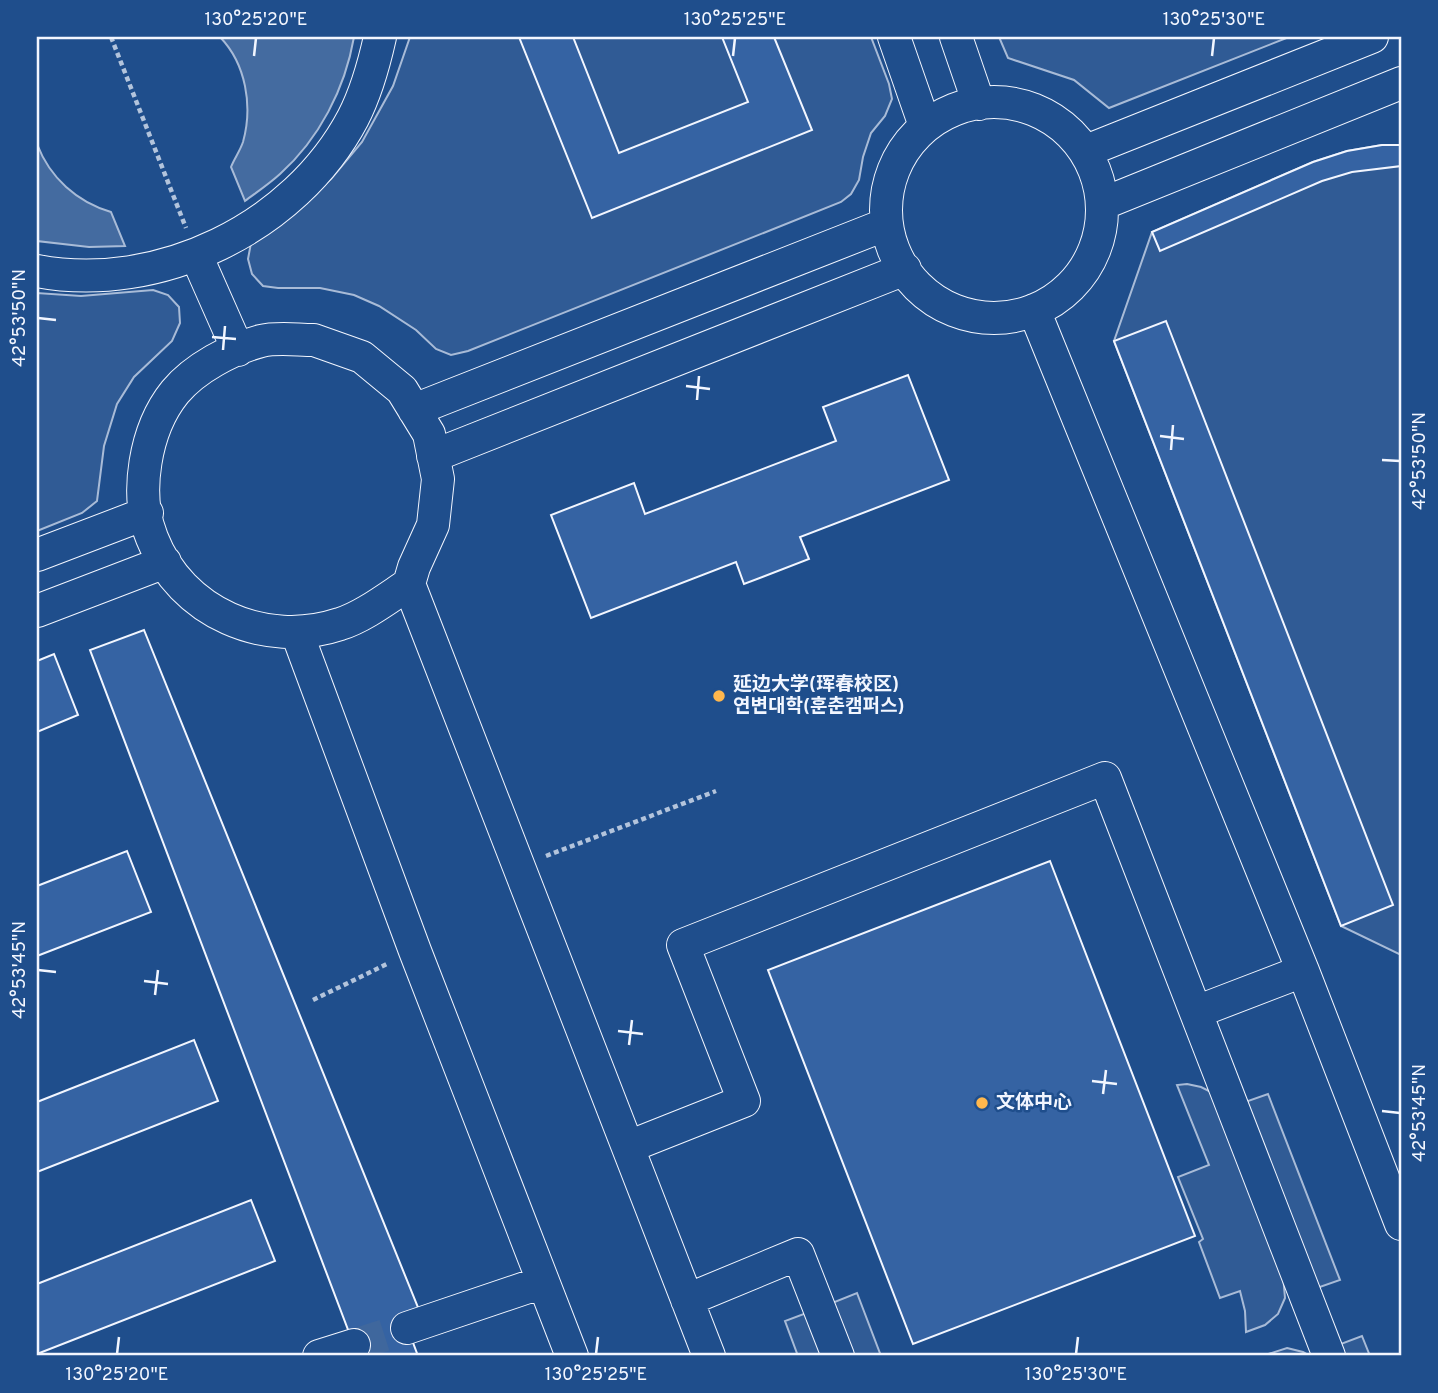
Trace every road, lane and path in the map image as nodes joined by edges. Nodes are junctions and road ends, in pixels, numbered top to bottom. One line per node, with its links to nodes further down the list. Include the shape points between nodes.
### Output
1 (111, 37): 12 (path)
2 (380, 37): 12 (lane, via 353,118 325,159 279,205)
3 (894, 37): 8 (lane)
4 (956, 37): 7 (lane)
5 (1372, 37): 9 (lane)
6 (1401, 83): 10 (lane)
7 (979, 104): 8 (lane, via 955,108); 9 (lane, via 991,101 1028,107 1061,124)
8 (925, 126): 11 (lane, via 902,152 889,184)
9 (1086, 151): 10 (lane, via 1101,185)
10 (1102, 204): 15 (lane, via 1103,222 1093,257 1071,287)
11 (887, 224): 13 (lane, via 894,253); 17 (lane)
12 (196, 255): 14 (lane, via 144,271 93,277); 16 (lane)
13 (905, 269): 15 (lane, via 913,282 940,304 972,316 1007,318); 18 (lane)
14 (37, 271)
15 (1034, 310): 28 (lane)
16 (238, 350): 17 (lane, via 262,341 314,340 362,357 402,390); 19 (lane, via 214,359 175,392 150,437 142,487)
17 (414, 410): 18 (lane, via 429,434)
18 (433, 456): 22 (lane, via 438,479 433,525)
19 (146, 513): 20 (lane); 21 (lane, via 151,538)
20 (37, 555)
21 (165, 562): 23 (lane); 24 (lane, via 174,578 208,609 251,628)
22 (409, 584): 24 (lane, via 342,624); 26 (lane)
23 (37, 611)
24 (297, 633): 27 (lane)
25 (716, 791): 26 (path)
26 (519, 866): 31 (lane)
27 (415, 951): 29 (path); 33 (lane)
28 (1303, 971): 30 (lane); 32 (lane)
29 (313, 1000)
30 (1196, 1012): 31 (lane, via 1105,778 683,945 744,1101); 41 (lane)
31 (628, 1147): 34 (lane)
32 (1401, 1224)
33 (543, 1282): 35 (lane); 38 (lane)
34 (687, 1300): 39 (lane); 40 (lane, via 799,1254)
35 (407, 1328)
36 (354, 1345): 37 (lane)
37 (319, 1356)
38 (572, 1356)
39 (709, 1356)
40 (838, 1356)
41 (1329, 1356)

